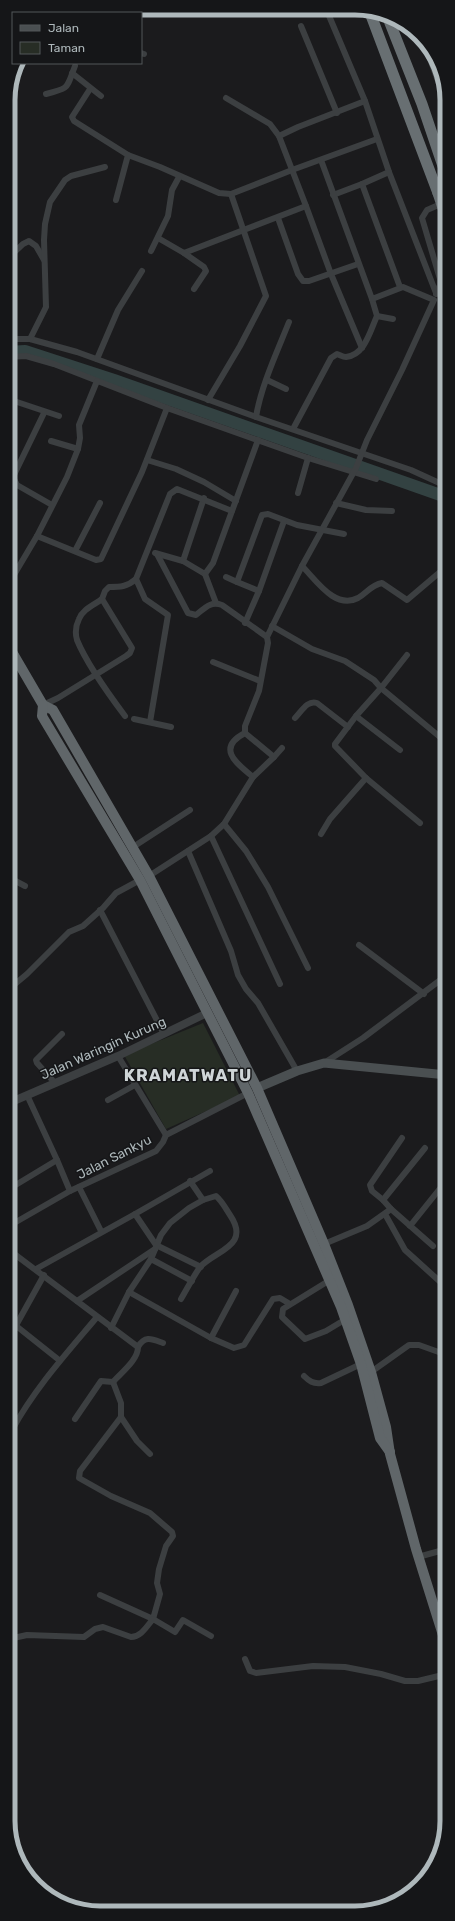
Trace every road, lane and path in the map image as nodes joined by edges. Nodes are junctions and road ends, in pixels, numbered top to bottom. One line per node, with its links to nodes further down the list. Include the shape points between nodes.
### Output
1 (329, 15): 11 (street)
2 (372, 17): 25 (highway, bridge)
3 (390, 23): 16 (highway)
4 (301, 26): 12 (street)
5 (75, 66): 6 (street)
6 (72, 73): 7 (street); 8 (street, via 68,87)
7 (90, 89): 9 (street); 15 (street, via 72,115 73,120)
8 (46, 94)
9 (101, 96)
10 (226, 98): 13 (street, via 270,124)
11 (365, 101): 12 (street); 14 (street)
12 (336, 114): 13 (street)
13 (279, 136): 19 (street)
14 (377, 139): 17 (street); 20 (street)
15 (128, 155): 21 (street); 26 (street)
16 (440, 157)
17 (321, 160): 19 (street); 24 (street)
18 (105, 167): 35 (street, via 71,176 65,180 50,202 45,224)
19 (292, 170): 23 (street); 27 (street)
20 (389, 172): 22 (street); 43 (street)
21 (179, 177): 23 (street, via 219,194); 31 (street, via 172,190 168,216)
22 (362, 184): 24 (street); 41 (street)
23 (231, 194): 30 (street)
24 (333, 195): 36 (street)
25 (440, 198)
26 (116, 200)
27 (306, 206): 29 (street); 38 (street)
28 (440, 210): 39 (street, via 427,210 422,218)
29 (278, 218): 30 (street); 38 (street, via 298,274 303,281)
30 (243, 232): 34 (street); 56 (street, via 266,296)
31 (158, 238): 33 (street); 34 (street)
32 (15, 251): 35 (street, via 29,241 36,246)
33 (151, 251)
34 (184, 253): 42 (street, via 206,271)
35 (45, 260): 49 (street, via 46,307)
36 (358, 264): 38 (street); 44 (street)
37 (142, 271): 52 (street, via 118,310)
38 (331, 274): 50 (street)
39 (440, 279)
40 (440, 285): 43 (street)
41 (400, 287): 43 (street); 44 (street)
42 (194, 289)
43 (435, 296): 66 (street)
44 (372, 299): 45 (street)
45 (377, 316): 46 (street); 50 (street)
46 (393, 319)
47 (289, 322): 53 (street)
48 (15, 338): 49 (street)
49 (30, 339): 52 (street, via 54,344)
50 (362, 348): 62 (street, via 357,353 344,357 337,354 331,358)
51 (15, 357): 54 (street, via 34,358)
52 (97, 359): 56 (street)
53 (267, 380): 55 (street); 61 (street, via 259,395)
54 (98, 381): 58 (street); 65 (street, via 78,428)
55 (286, 389)
56 (208, 400): 61 (street)
57 (15, 402): 59 (street)
58 (167, 408): 64 (street); 68 (street)
59 (44, 413): 60 (street); 69 (street)
60 (59, 416)
61 (256, 417): 62 (street)
62 (293, 429): 66 (street)
63 (51, 440): 65 (street)
64 (258, 440): 67 (street); 76 (street)
65 (78, 449): 79 (street)
66 (361, 456): 70 (street); 73 (street, via 411,470)
67 (308, 458): 70 (street); 74 (street)
68 (147, 460): 76 (street, via 176,469); 87 (street, via 102,559 96,560)
69 (15, 469)
70 (355, 470): 71 (street); 78 (street)
71 (376, 479)
72 (15, 481): 79 (street, via 17,485)
73 (440, 483)
74 (298, 494)
75 (204, 498): 80 (street); 86 (street, via 174,490 170,494); 89 (street)
76 (236, 500): 80 (street)
77 (100, 503): 87 (street)
78 (336, 503): 81 (street, via 366,510); 83 (street)
79 (52, 505): 85 (street)
80 (232, 511): 93 (street, via 213,563)
81 (392, 511)
82 (284, 521): 83 (street); 96 (street, via 268,514 261,517); 97 (street)
83 (323, 529): 84 (street); 90 (street)
84 (344, 534)
85 (37, 536): 87 (street); 92 (street)
86 (148, 550): 88 (street); 95 (street)
87 (75, 551)
88 (157, 554): 89 (street); 99 (street, via 188,613 196,615 211,603)
89 (183, 561): 93 (street)
90 (302, 566): 91 (street, via 332,596 348,601 358,598 376,584 382,583 407,600); 101 (street)
91 (440, 572)
92 (15, 573)
93 (205, 574): 99 (street)
94 (226, 577): 96 (street)
95 (136, 578): 98 (street, via 123,586 109,587); 114 (street, via 145,599 168,615)
96 (238, 582): 97 (street)
97 (259, 591): 100 (street)
98 (102, 600): 106 (street, via 85,610 79,617 76,627 77,640); 106 (street, via 132,651)
99 (216, 603): 100 (street)
100 (245, 623): 102 (street)
101 (272, 626): 102 (street); 108 (street, via 312,649 345,661 374,680)
102 (267, 637): 107 (street)
103 (406, 655): 108 (street)
104 (15, 658): 109 (highway)
105 (213, 662): 107 (street)
106 (97, 674): 109 (street); 110 (street)
107 (260, 681): 117 (street)
108 (381, 688): 111 (street); 118 (street)
109 (43, 705): 129 (highway, via 53,710); 131 (highway, via 42,716)
110 (125, 716)
111 (356, 716): 116 (street); 120 (street)
112 (295, 718): 116 (street, via 312,702 317,703)
113 (134, 719): 114 (street)
114 (150, 722): 115 (street)
115 (171, 727)
116 (348, 727): 123 (street, via 335,746)
117 (245, 733): 121 (street); 122 (street, via 237,737 229,750 236,763)
118 (440, 737)
119 (282, 748): 121 (street)
120 (400, 750)
121 (274, 757): 122 (street)
122 (253, 777): 126 (street)
123 (366, 778): 125 (street); 127 (street)
124 (190, 810): 129 (street)
125 (420, 823)
126 (224, 824): 128 (street); 136 (street, via 246,851 268,887)
127 (321, 834)
128 (211, 836): 130 (street); 139 (street)
129 (133, 847): 131 (highway)
130 (188, 851): 131 (street); 146 (street, via 231,951 238,975)
131 (145, 878): 134 (street, via 116,893); 141 (highway); 150 (highway)
132 (15, 881): 133 (street)
133 (25, 886)
134 (100, 910): 138 (street, via 78,929 70,932); 143 (street)
135 (359, 945): 140 (street)
136 (308, 968)
137 (440, 980): 140 (street)
138 (15, 984)
139 (280, 984)
140 (424, 994): 145 (street)
141 (207, 1013): 143 (street, Jalan Waringin Kurung); 151 (highway)
142 (62, 1034): 148 (street, via 36,1060)
143 (164, 1034): 144 (street, Jalan Waringin Kurung)
144 (118, 1056): 148 (street, Jalan Waringin Kurung); 149 (street)
145 (324, 1063): 146 (main road); 147 (main road)
146 (297, 1071): 150 (main road)
147 (440, 1074)
148 (56, 1083): 152 (street, Jalan Waringin Kurung)
149 (135, 1085): 154 (street); 155 (street)
150 (257, 1088): 173 (highway)
151 (248, 1093): 155 (street, Jalan Sankyu); 181 (highway)
152 (27, 1095): 153 (street, Jalan Waringin Kurung); 158 (street)
153 (15, 1100)
154 (108, 1100)
155 (166, 1135): 162 (street, Jalan Sankyu, via 156,1151)
156 (402, 1138): 166 (street, via 370,1185 372,1191)
157 (425, 1148): 166 (street)
158 (57, 1160): 161 (street); 164 (street)
159 (210, 1171): 160 (street)
160 (190, 1181): 165 (street); 168 (street)
161 (15, 1185)
162 (79, 1187): 164 (street, Jalan Sankyu); 172 (street)
163 (440, 1188): 171 (street)
164 (70, 1192): 170 (street, Jalan Sankyu)
165 (204, 1200): 175 (street, via 174,1218 160,1235); 178 (street, via 214,1195 219,1198 238,1231 236,1238 222,1253)
166 (383, 1200): 167 (street)
167 (391, 1209): 169 (street); 171 (street)
168 (135, 1214): 172 (street); 175 (street)
169 (385, 1214): 173 (street, via 367,1226); 183 (street, via 405,1250)
170 (15, 1223)
171 (410, 1226): 174 (street)
172 (101, 1231): 179 (street)
173 (324, 1244): 199 (highway)
174 (433, 1246)
175 (155, 1247): 177 (street); 178 (street); 187 (street)
176 (15, 1254): 179 (street)
177 (151, 1259): 182 (street); 185 (street)
178 (201, 1267): 182 (street)
179 (36, 1269): 180 (street)
180 (44, 1275): 187 (street); 191 (street)
181 (330, 1280): 188 (street); 190 (highway)
182 (192, 1281): 186 (street)
183 (440, 1282)
184 (236, 1291): 193 (street)
185 (129, 1292): 192 (street); 193 (street)
186 (181, 1299)
187 (77, 1302): 189 (street)
188 (290, 1304): 190 (street, via 283,1309 282,1317 305,1339); 193 (street, via 280,1298 273,1299 244,1345 239,1348)
189 (97, 1317): 192 (street); 197 (street)
190 (346, 1320): 198 (highway)
191 (15, 1325): 197 (street)
192 (111, 1328): 195 (street)
193 (211, 1338)
194 (163, 1343): 195 (street, via 146,1338)
195 (138, 1347): 201 (street, via 134,1359)
196 (440, 1352): 199 (street, via 419,1345 409,1345)
197 (60, 1360): 204 (street, via 32,1395)
198 (361, 1364): 200 (street, via 321,1383 310,1382); 206 (highway, via 380,1438)
199 (371, 1372): 206 (highway, via 386,1426)
200 (304, 1376)
201 (114, 1382): 202 (street, via 121,1403); 203 (street, via 101,1381)
202 (121, 1417): 205 (street, via 137,1441); 210 (street, via 78,1475 82,1481 150,1513 172,1532 172,1539 166,1546 159,1569 157,1583 160,1594)
203 (75, 1419)
204 (15, 1425)
205 (150, 1454)
206 (390, 1454): 208 (highway)
207 (440, 1551): 208 (street)
208 (418, 1557): 211 (highway)
209 (100, 1595): 210 (street)
210 (153, 1619): 212 (street, via 175,1632 183,1620); 213 (street, via 135,1637 103,1627 84,1637 27,1635)
211 (440, 1626)
212 (211, 1636)
213 (15, 1638)
214 (245, 1659): 215 (street, via 250,1671 256,1673 314,1666 345,1667 405,1681)
215 (440, 1676)

